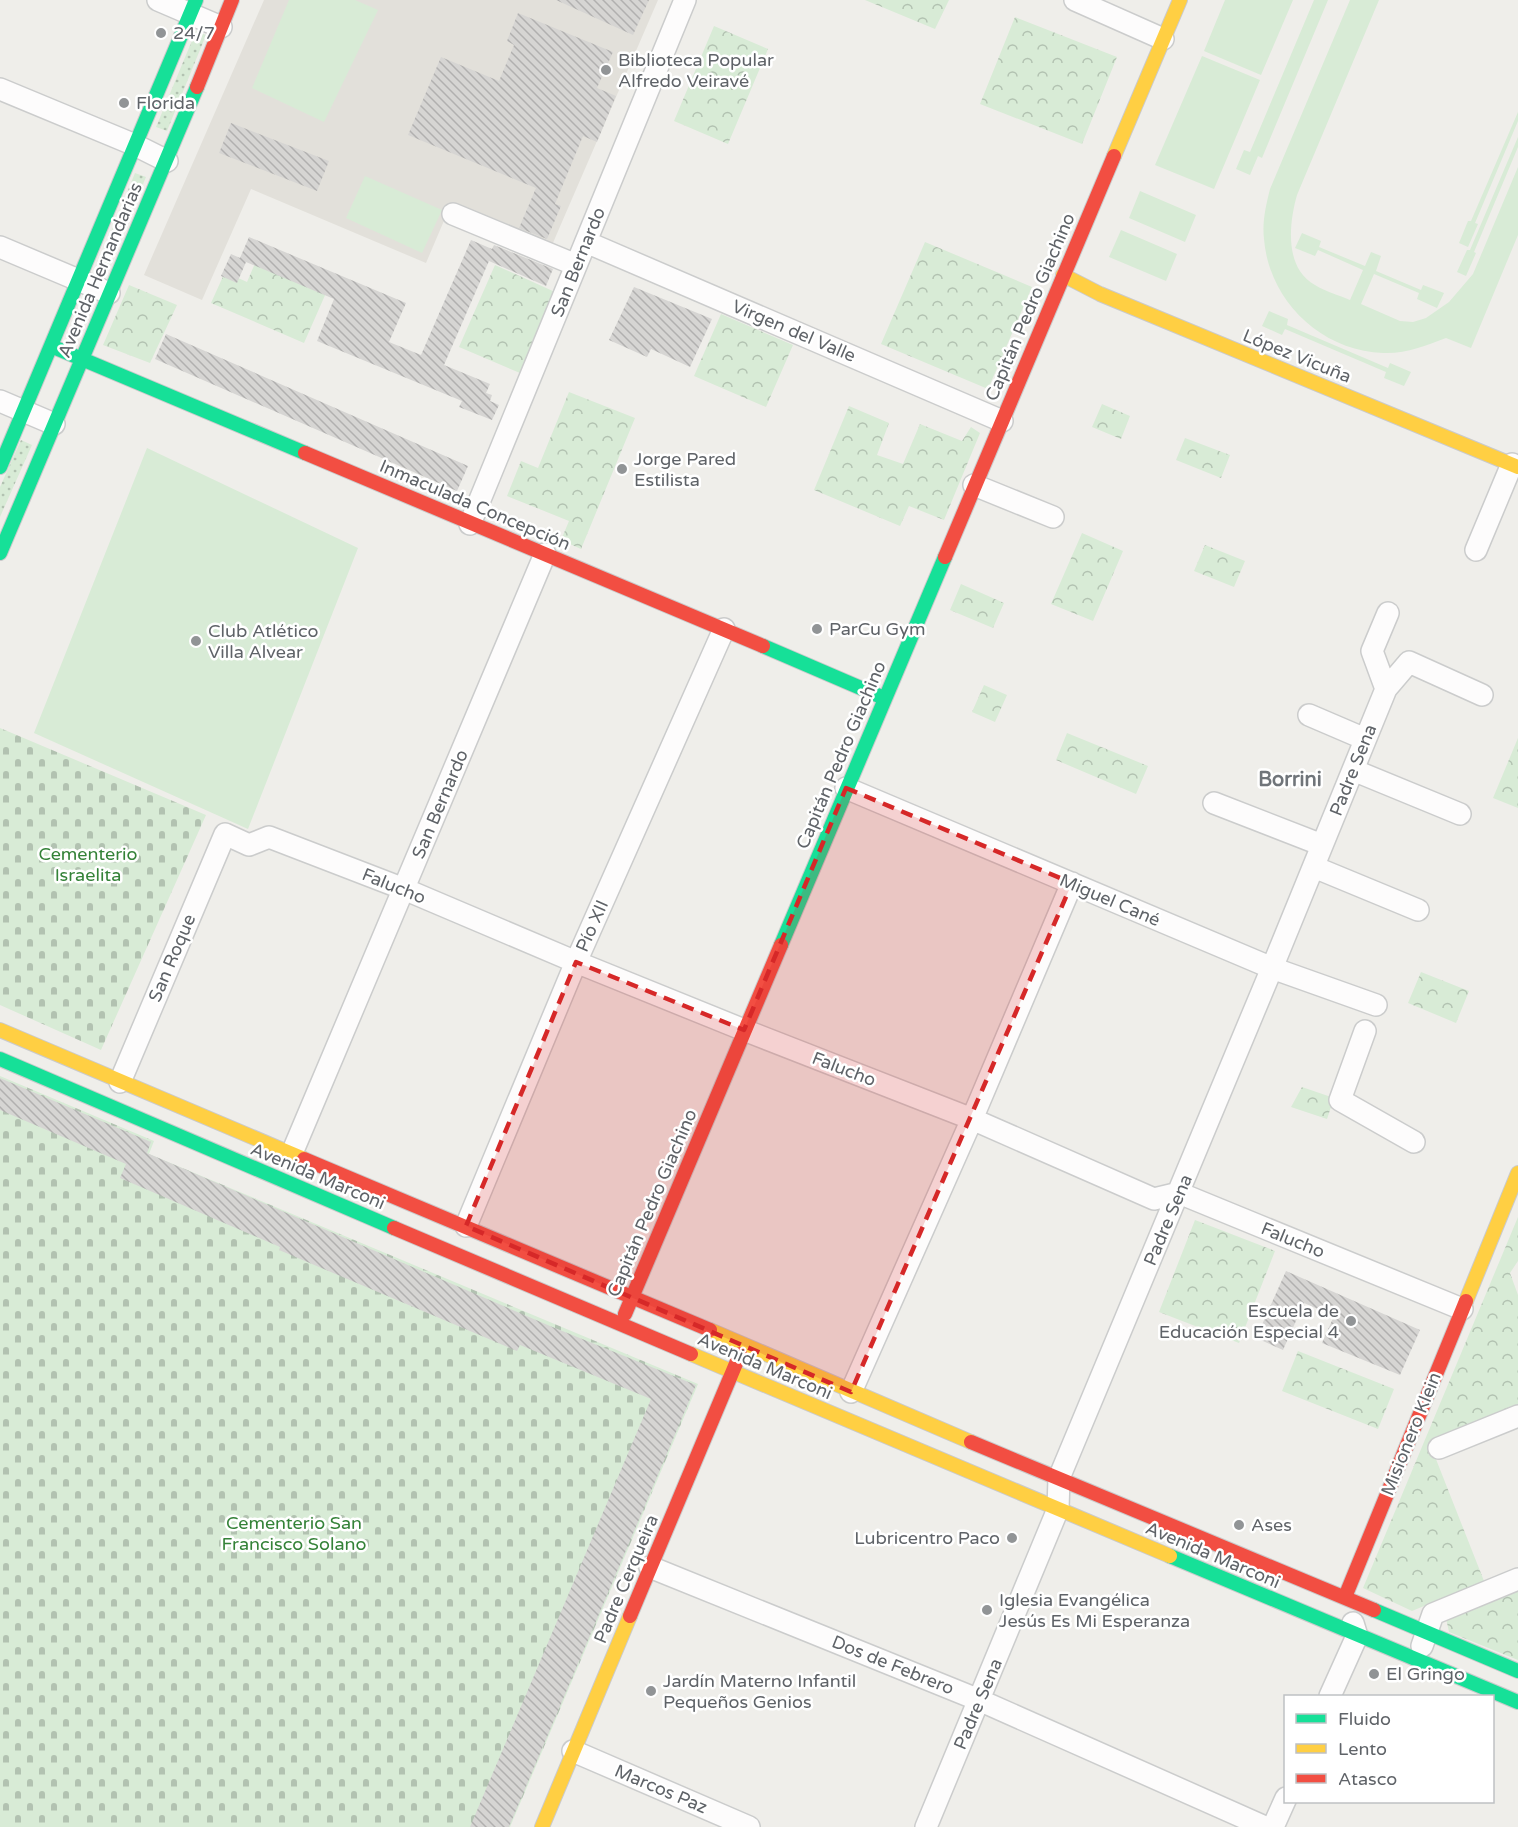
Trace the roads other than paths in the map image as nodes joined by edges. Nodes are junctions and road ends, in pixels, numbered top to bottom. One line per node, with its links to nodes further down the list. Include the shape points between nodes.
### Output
1 (158, 0): 6 (street)
2 (232, 0): 7 (main road, Avenida Hernandarias)
3 (685, 0): 13 (street, San Bernardo)
4 (1075, 0): 8 (street)
5 (1180, 0): 8 (main road, Capitán Pedro Giachino)
6 (194, 7): 7 (street); 10 (main road, Avenida Hernandarias)
7 (220, 27): 11 (main road, Avenida Hernandarias)
8 (1163, 39): 16 (main road, Capitán Pedro Giachino)
9 (0, 89): 10 (street)
10 (135, 145): 11 (street); 17 (main road, Avenida Hernandarias)
11 (167, 161): 18 (main road, Avenida Hernandarias)
12 (453, 214): 15 (street)
13 (586, 242): 15 (street, San Bernardo); 23 (street, Virgen del Valle)
14 (0, 247): 17 (street)
15 (576, 265): 29 (street, San Bernardo)
16 (1064, 274): 23 (main road, Capitán Pedro Giachino); 25 (main road, López Vicuña, via 1100,294)
17 (78, 281): 18 (street); 19 (main road, Avenida Hernandarias)
18 (109, 293): 20 (main road, Avenida Hernandarias)
19 (51, 346): 20 (main road, Inmaculada Concepción); 22 (main road, Avenida Hernandarias)
20 (81, 359): 24 (main road, Avenida Hernandarias); 29 (main road, Inmaculada Concepción)
21 (0, 401): 22 (street)
22 (23, 412): 24 (street); 26 (main road, Avenida Hernandarias)
23 (1002, 422): 27 (main road, Capitán Pedro Giachino)
24 (54, 424): 31 (main road, Avenida Hernandarias)
25 (1515, 466): 30 (street)
26 (0, 467)
27 (974, 485): 28 (street); 37 (main road, Capitán Pedro Giachino)
28 (1053, 517)
29 (470, 524): 32 (main road, Inmaculada Concepción)
30 (1476, 550)
31 (0, 553)
32 (545, 554): 34 (main road, Inmaculada Concepción); 48 (street, San Bernardo)
33 (1389, 613): 35 (street, via 1372,651)
34 (724, 629): 37 (main road, Inmaculada Concepción); 50 (street, Pío XII)
35 (1386, 689): 36 (street, Padre Sena, via 1409,662); 39 (street, Padre Sena)
36 (1482, 695)
37 (884, 698): 41 (main road, Capitán Pedro Giachino)
38 (1309, 715): 39 (street)
39 (1365, 739): 40 (street, Padre Sena)
40 (1353, 770): 43 (street); 45 (street, Padre Sena)
41 (846, 788): 47 (street, Miguel Cané); 54 (main road, Capitán Pedro Giachino)
42 (1214, 803): 45 (street)
43 (1460, 814)
44 (225, 834): 48 (street, Falucho, via 249,845 269,837); 57 (street, San Roque)
45 (1322, 845): 46 (street, Padre Sena)
46 (1314, 867): 49 (street); 51 (street, Padre Sena)
47 (1072, 883): 51 (street, Miguel Cané); 58 (street)
48 (404, 889): 50 (street, Falucho); 60 (street, San Bernardo)
49 (1419, 910)
50 (576, 962): 54 (street, Falucho); 63 (street, Pío XII)
51 (1272, 968): 52 (street, Miguel Cané); 62 (street, Padre Sena)
52 (1376, 1005)
53 (0, 1030): 57 (main road, Avenida Marconi)
54 (744, 1030): 58 (street, Falucho); 64 (main road, Capitán Pedro Giachino)
55 (1365, 1031): 59 (street, via 1340,1100)
56 (0, 1059): 66 (main road, Avenida Marconi)
57 (120, 1082): 60 (main road, Avenida Marconi)
58 (972, 1119): 62 (street, Falucho, via 1154,1199); 69 (street)
59 (1414, 1142)
60 (292, 1153): 63 (main road, Avenida Marconi)
61 (1518, 1173): 65 (main road, Misionero Klein)
62 (1179, 1193): 65 (street, Falucho); 72 (street, Padre Sena)
63 (466, 1226): 64 (main road, Avenida Marconi)
64 (632, 1296): 66 (main road, Capitán Pedro Giachino); 67 (main road, Avenida Marconi)
65 (1462, 1309): 76 (main road, Misionero Klein)
66 (621, 1325): 68 (main road, Avenida Marconi)
67 (743, 1346): 68 (main road, Padre Cerqueira); 69 (main road, Avenida Marconi)
68 (732, 1372): 73 (main road, Avenida Marconi); 74 (main road, Padre Cerqueira)
69 (851, 1392): 72 (main road, Avenida Marconi)
70 (1518, 1416): 71 (street)
71 (1439, 1448)
72 (1059, 1478): 73 (street, Padre Sena); 76 (main road, Avenida Marconi)
73 (1058, 1509): 78 (main road, Avenida Marconi); 82 (street, Padre Sena)
74 (650, 1567): 82 (street, Dos de Febrero); 84 (main road, Padre Cerqueira)
75 (1518, 1579): 77 (street, via 1433,1614)
76 (1346, 1597): 77 (main road, Avenida Marconi); 78 (street)
77 (1426, 1633): 79 (street); 80 (main road, Avenida Marconi)
78 (1357, 1636): 79 (main road, Avenida Marconi); 81 (street)
79 (1417, 1659): 83 (main road, Avenida Marconi)
80 (1518, 1671)
81 (1330, 1695)
82 (979, 1700): 88 (street, Padre Sena); 89 (street, Dos de Febrero)
83 (1518, 1702)
84 (573, 1751): 86 (main road, Padre Cerqueira); 87 (street, Marcos Paz)
85 (1284, 1802): 90 (street)
86 (542, 1827)
87 (749, 1827)
88 (926, 1827)
89 (1264, 1827)
90 (1273, 1827)

